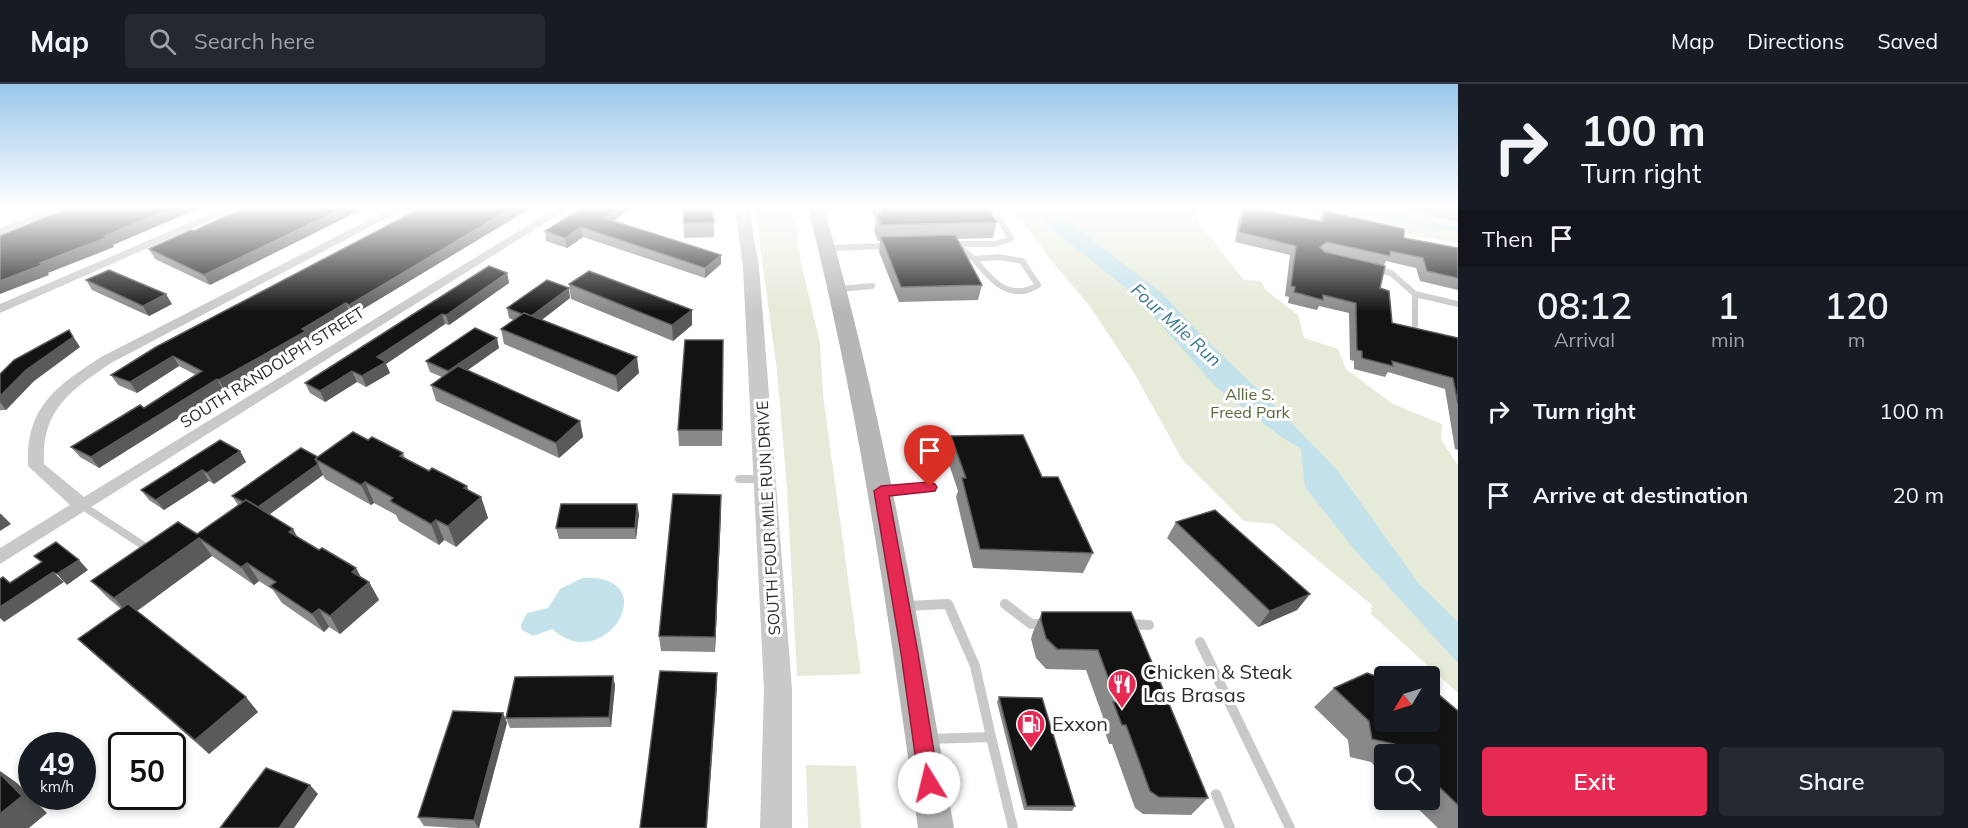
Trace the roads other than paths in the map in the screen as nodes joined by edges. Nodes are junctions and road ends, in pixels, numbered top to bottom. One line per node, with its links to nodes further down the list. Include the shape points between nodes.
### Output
1 (154, 243): 17 (street)
2 (334, 243): 23 (street, via 106,360 58,396 43,413 36,432 36,466)
3 (508, 243): 23 (street, SOUTH RANDOLPH STREET)
4 (748, 243): 20 (street, SOUTH FOUR MILE RUN DRIVE)
5 (826, 243): 10 (main road)
6 (999, 243): 8 (lane)
7 (942, 244): 8 (lane)
8 (954, 244): 11 (lane, via 968,250)
9 (895, 246): 10 (lane)
10 (828, 248): 14 (main road)
11 (974, 259): 11 (lane, via 991,283 1003,289 1019,291 1038,285 1022,261 999,257)
12 (1370, 268): 15 (lane, via 1391,273)
13 (872, 286): 14 (lane)
14 (839, 290): 22 (main road)
15 (1415, 294): 16 (lane); 18 (lane)
16 (1458, 304)
17 (0, 309)
18 (1415, 325)
19 (739, 479): 20 (lane)
20 (766, 479): 35 (street, SOUTH FOUR MILE RUN DRIVE, via 778,689)
21 (930, 487): 22 (lane)
22 (881, 491): 27 (main road)
23 (83, 506): 24 (lane); 25 (street, SOUTH RANDOLPH STREET)
24 (150, 550)
25 (0, 557)
26 (1005, 604): 28 (lane, via 1031,624)
27 (901, 606): 32 (lane, via 948,604 975,666); 33 (main road)
28 (1055, 624)
29 (1114, 624): 30 (lane)
30 (1149, 625)
31 (1200, 642): 39 (lane)
32 (991, 737): 33 (lane); 37 (lane)
33 (922, 739): 36 (main road)
34 (1216, 794): 38 (lane)
35 (776, 828)
36 (936, 828)
37 (1013, 828)
38 (1230, 828)
39 (1290, 828)

